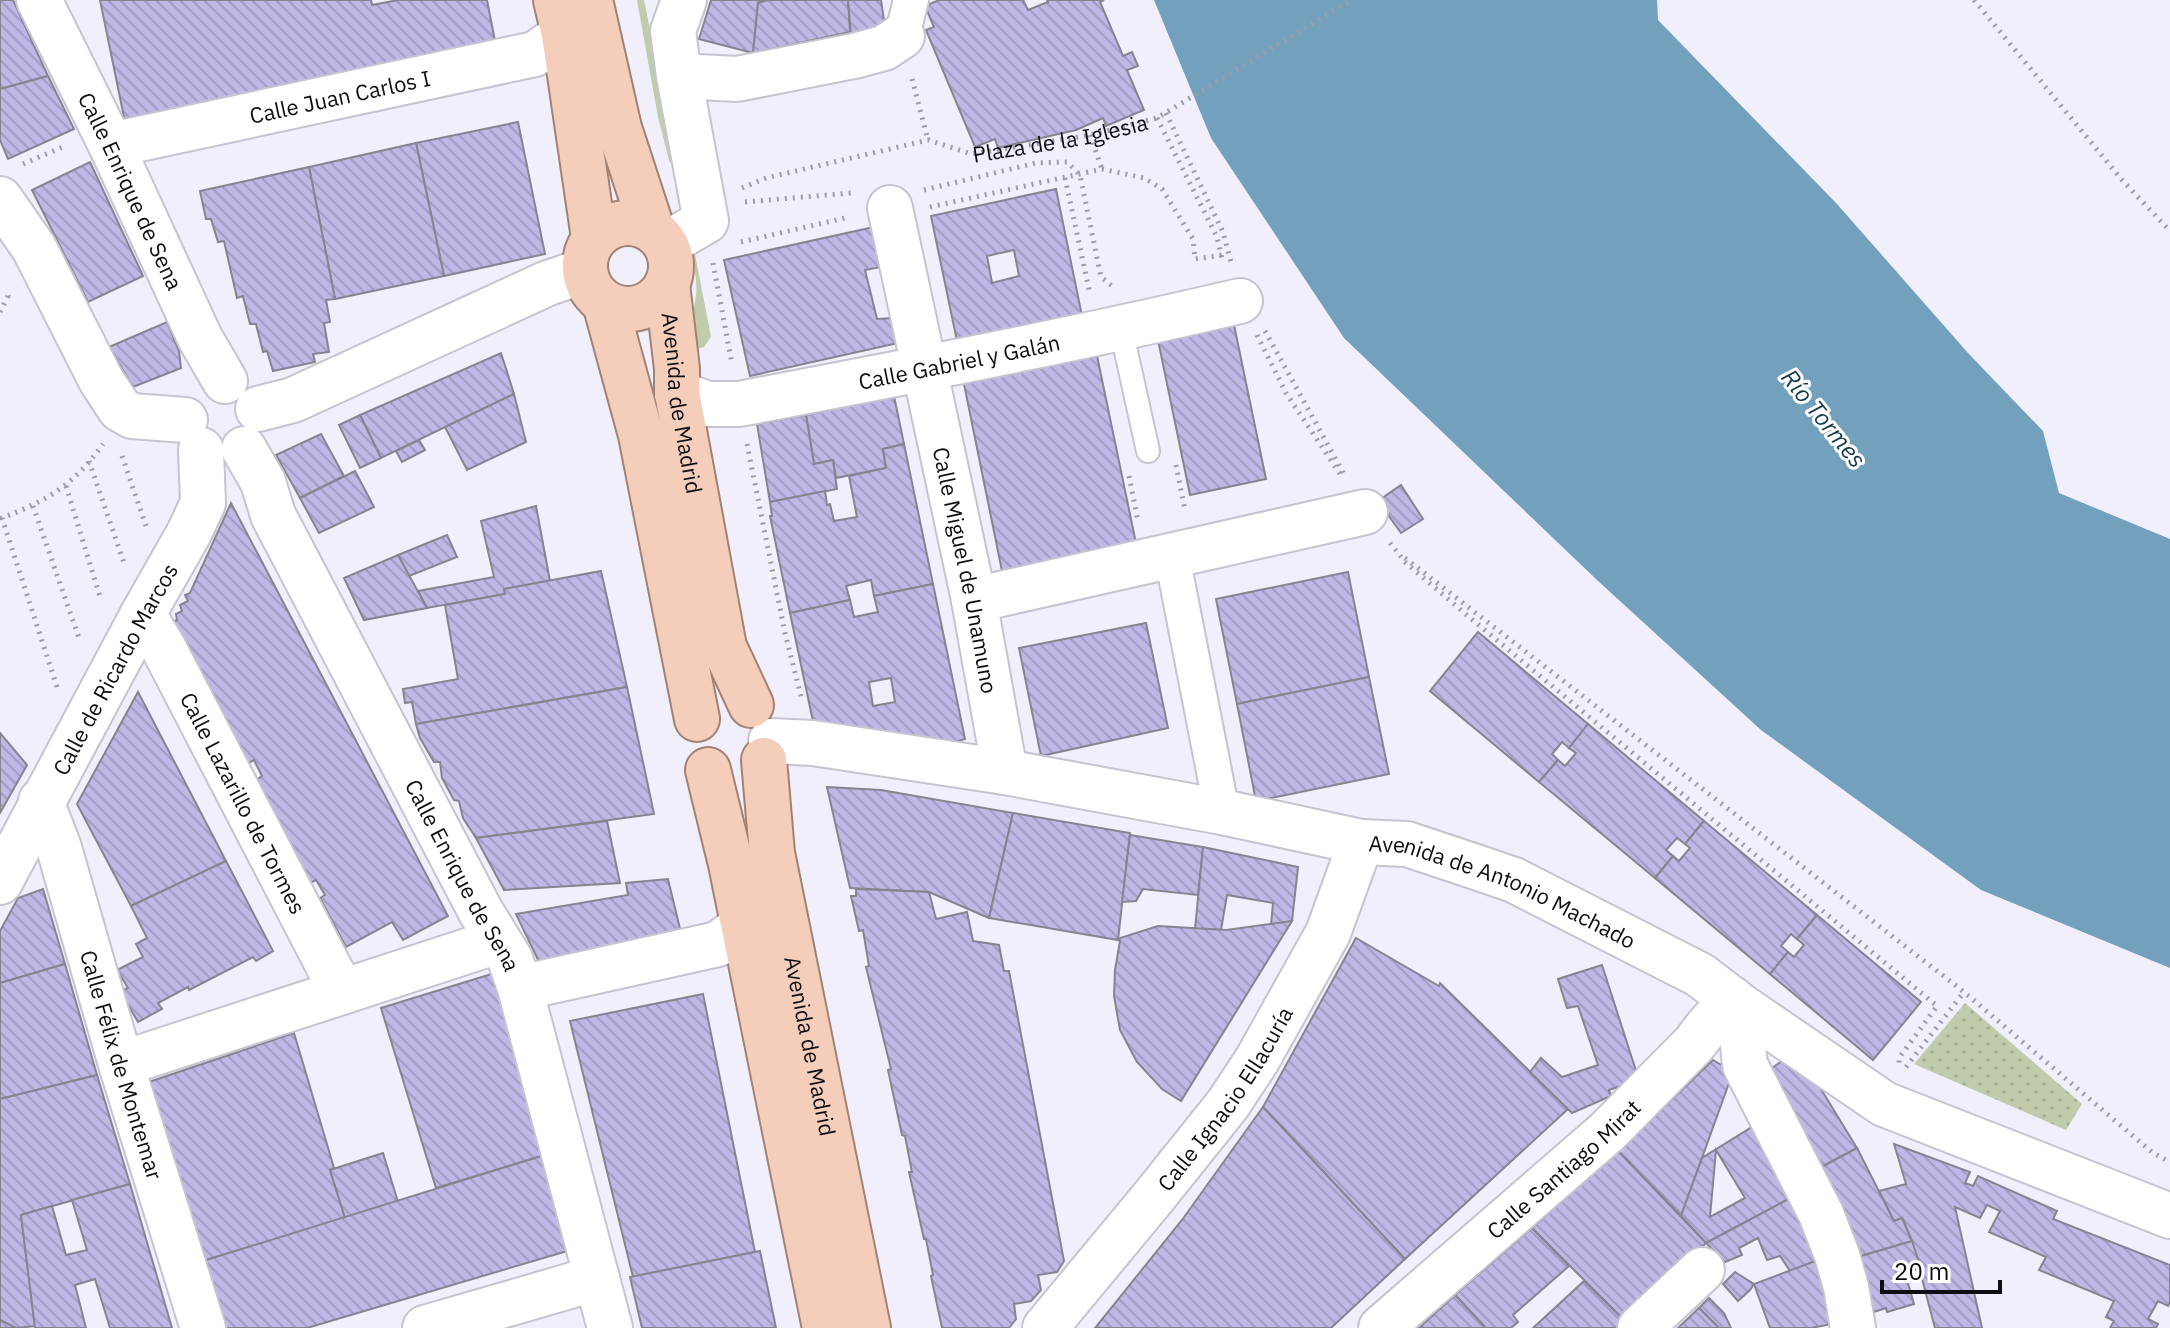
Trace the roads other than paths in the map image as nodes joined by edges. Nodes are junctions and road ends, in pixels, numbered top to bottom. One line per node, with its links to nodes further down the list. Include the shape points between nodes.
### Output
1 (39, 0): 7 (street, Calle Enrique de Sena)
2 (590, 0): 10 (highway, Avenida de Madrid, via 619,128)
3 (684, 0): 6 (street, via 673,31)
4 (560, 17): 7 (street, Calle Juan Carlos I, via 535,54); 11 (highway, Avenida de Madrid)
5 (906, 18): 6 (street, via 884,48 869,52 737,79)
6 (679, 76): 10 (street, via 704,213)
7 (111, 145): 15 (street, Calle Enrique de Sena)
8 (0, 199): 18 (street, via 34,248 120,409)
9 (893, 202): 14 (street, Calle Miguel de Unamuno)
10 (662, 252): 11 (highway, via 632,222 611,225); 11 (highway, via 651,302 629,309); 16 (highway, Avenida de Madrid)
11 (594, 271): 17 (street, via 548,283 293,400); 25 (highway, Avenida de Madrid, via 641,435)
12 (1240, 301): 13 (street, Calle Gabriel y Galán)
13 (1110, 331): 14 (street, Calle Gabriel y Galán); 19 (lane)
14 (925, 369): 16 (street, Calle Gabriel y Galán, via 739,404 708,404); 23 (street, Calle Miguel de Unamuno)
15 (225, 381): 17 (street, via 247,390); 18 (street, via 196,391 187,405)
16 (677, 393): 26 (highway, Avenida de Madrid, via 724,647)
17 (258, 409): 20 (street)
18 (193, 435): 20 (street, via 215,455); 24 (street, Calle de Ricardo Marcos, via 203,503 189,533)
19 (1148, 451)
20 (254, 465): 34 (street, Calle Enrique de Sena, via 273,515)
21 (1365, 512): 22 (street)
22 (1172, 556): 23 (street); 30 (street)
23 (974, 600): 28 (street, Calle Miguel de Unamuno)
24 (123, 609): 29 (street, Calle de Ricardo Marcos); 36 (street, Calle Lazarillo de Tormes, via 171,663)
25 (697, 719): 26 (highway, via 712,704 731,699); 27 (highway, via 693,747)
26 (762, 735): 27 (highway, via 748,774 728,778); 28 (street, Avenida de Antonio Machado); 46 (highway, Avenida de Madrid, via 772,853)
27 (708, 770): 33 (highway, Avenida de Madrid)
28 (1005, 772): 30 (street, Avenida de Antonio Machado)
29 (41, 801): 32 (street, Calle de Ricardo Marcos); 38 (street, Calle Félix de Montemar)
30 (1222, 812): 31 (street, Avenida de Antonio Machado)
31 (1361, 842): 37 (street, Avenida de Antonio Machado, via 1407,844 1514,880 1700,975); 47 (street, Calle Ignacio Ellacuría, via 1328,933 1257,1060 1228,1104)
32 (0, 882)
33 (744, 925): 35 (street, via 718,944); 45 (highway, Avenida de Madrid)
34 (498, 941): 35 (street, Calle Enrique de Sena); 36 (street)
35 (520, 988): 41 (street, Calle Enrique de Sena)
36 (342, 992): 38 (street)
37 (1736, 1002): 39 (street, Avenida de Antonio Machado, via 1884,1104); 48 (street, Calle Santiago Mirat, via 1607,1132); 50 (street, via 1745,1065 1821,1214 1840,1265)
38 (121, 1064): 42 (street, Calle Félix de Montemar)
39 (2170, 1216)
40 (1702, 1270): 49 (street)
41 (597, 1278): 43 (street); 44 (street, Calle Enrique de Sena)
42 (203, 1328)
43 (425, 1328)
44 (610, 1328)
45 (825, 1328)
46 (868, 1328)
47 (1045, 1328)
48 (1381, 1328)
49 (1640, 1328)
50 (1853, 1328)

